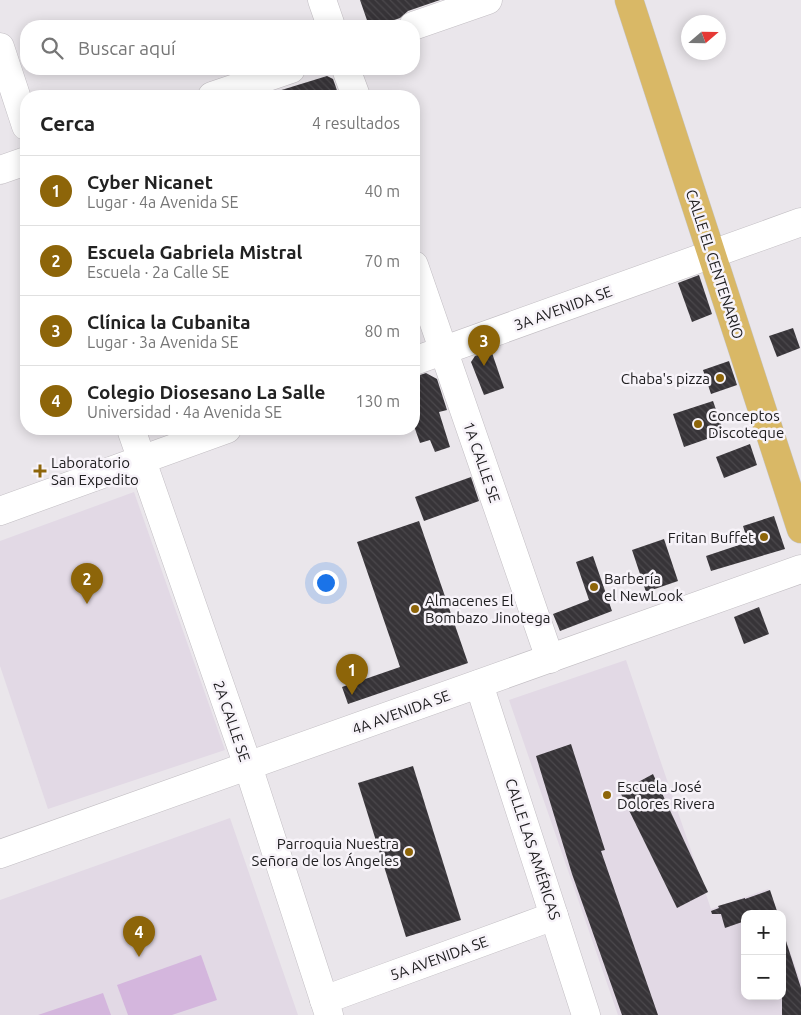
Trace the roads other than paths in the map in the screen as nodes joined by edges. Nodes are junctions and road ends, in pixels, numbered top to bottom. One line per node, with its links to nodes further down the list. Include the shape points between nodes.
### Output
1 (322, 0): 4 (street)
2 (488, 0): 5 (street)
3 (629, 0): 15 (main road, CALLE EL CENTENARIO)
4 (329, 20)
5 (420, 24)
6 (0, 47): 11 (street)
7 (273, 75): 9 (street)
8 (348, 75): 10 (street)
9 (230, 90)
10 (354, 90)
11 (20, 108)
12 (20, 163): 13 (street)
13 (0, 170)
14 (801, 222): 15 (street, 3A AVENIDA SE)
15 (712, 254): 17 (street, 3A AVENIDA SE); 23 (main road, CALLE EL CENTENARIO)
16 (420, 283): 17 (street, 1A CALLE SE)
17 (443, 351): 18 (street, 3A AVENIDA SE); 25 (street, 1A CALLE SE)
18 (420, 359)
19 (133, 435): 21 (street, 2A CALLE SE)
20 (210, 435): 21 (street)
21 (141, 460): 22 (street); 27 (street, 2A CALLE SE)
22 (0, 511)
23 (801, 529)
24 (801, 569): 25 (street, 4A AVENIDA SE)
25 (550, 659): 26 (street, 4A AVENIDA SE)
26 (480, 684): 27 (street, 4A AVENIDA SE); 29 (street, CALLE LAS AMÉRICAS)
27 (248, 766): 28 (street, 4A AVENIDA SE); 30 (street, 2A CALLE SE)
28 (0, 854)
29 (554, 916): 30 (street, 5A AVENIDA SE); 31 (street, CALLE LAS AMÉRICAS)
30 (327, 1007)
31 (586, 1015)

